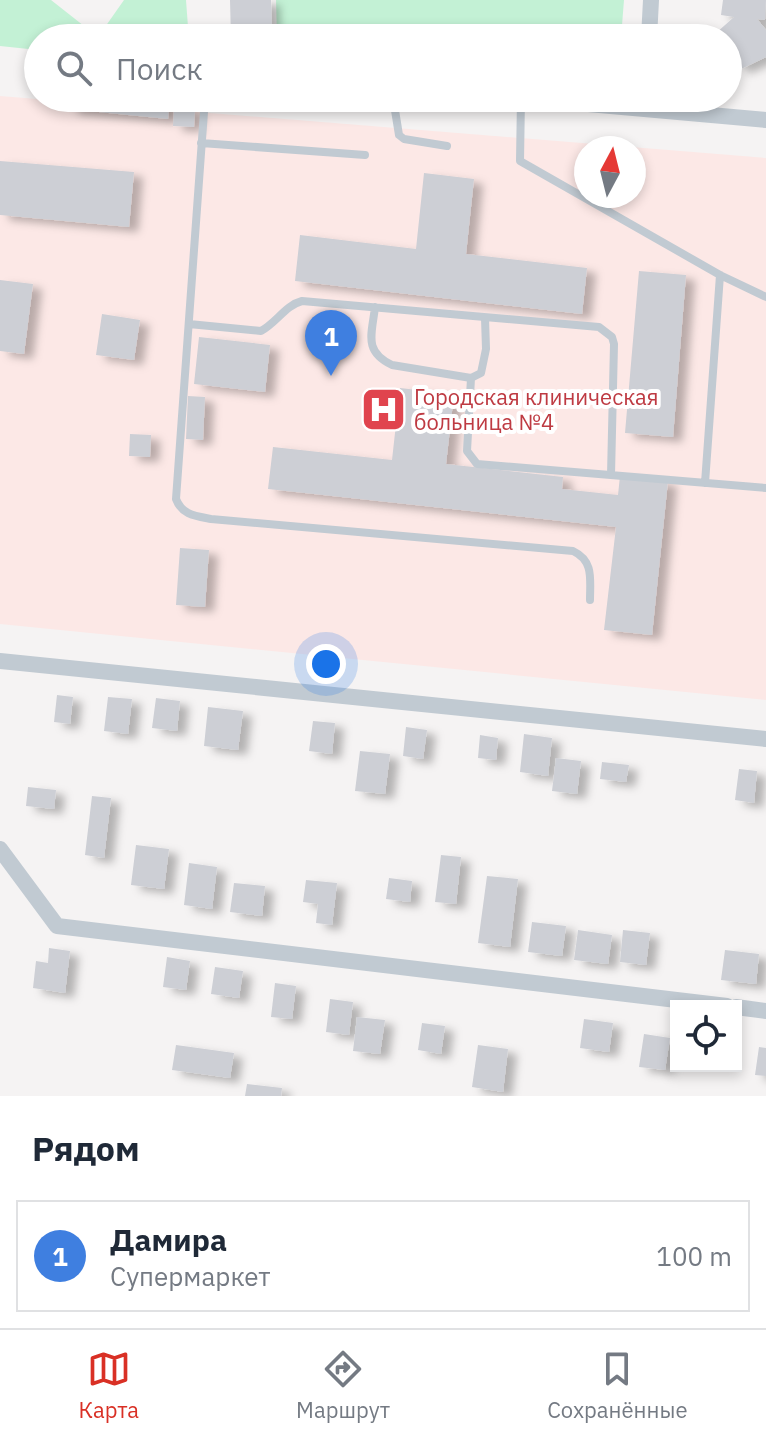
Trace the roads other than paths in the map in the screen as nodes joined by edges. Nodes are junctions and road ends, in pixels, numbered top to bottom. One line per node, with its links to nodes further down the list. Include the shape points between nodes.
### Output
1 (651, 0): 2 (street)
2 (650, 24)
3 (204, 112): 8 (lane)
4 (395, 112): 9 (lane, via 404,139)
5 (521, 112): 11 (lane, via 520,161)
6 (720, 112): 7 (street)
7 (766, 120)
8 (201, 143): 10 (lane); 15 (lane)
9 (447, 146)
10 (365, 155)
11 (720, 275): 12 (lane); 18 (lane)
12 (766, 297)
13 (375, 307): 14 (lane); 15 (lane, via 296,303 261,331); 16 (lane, via 371,345 380,359)
14 (485, 318): 16 (lane, via 484,365); 17 (lane, via 599,327 612,337)
15 (189, 324): 20 (lane, via 179,508 211,519 573,551 590,566)
16 (471, 378): 17 (lane, via 467,451 477,464)
17 (611, 475): 18 (lane)
18 (705, 483): 19 (lane)
19 (766, 488)
20 (590, 600)
21 (0, 661): 22 (street)
22 (766, 739)
23 (0, 849): 24 (street, via 57,926)
24 (677, 1000)
25 (742, 1008): 26 (street)
26 (766, 1011)

